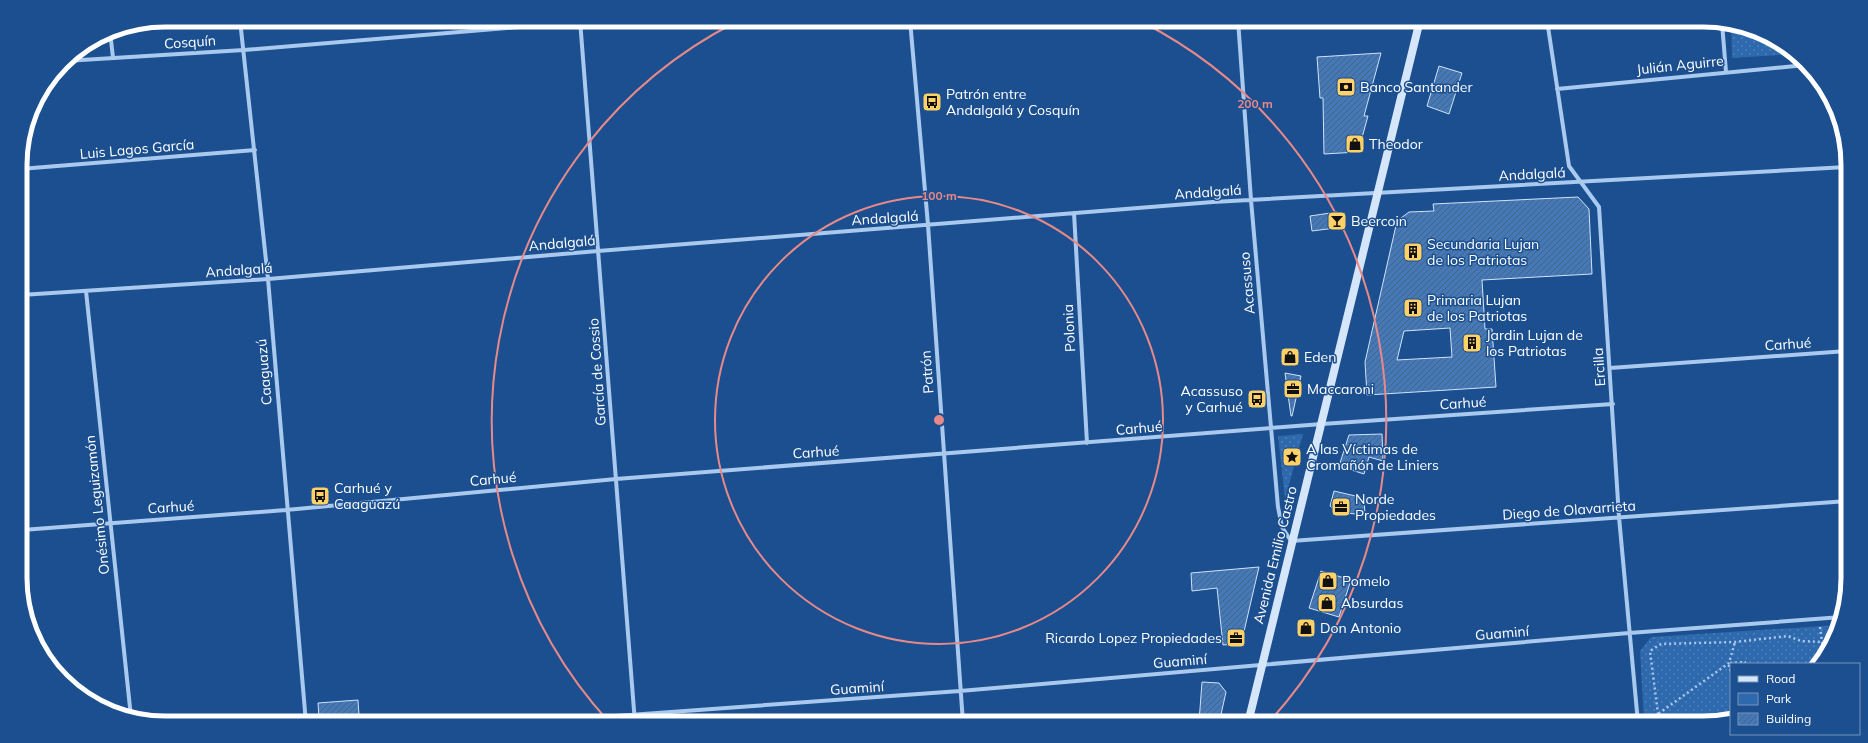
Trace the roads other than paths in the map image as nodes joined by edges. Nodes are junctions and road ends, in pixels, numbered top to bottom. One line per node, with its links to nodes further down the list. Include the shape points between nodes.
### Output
1 (241, 27): 10 (street, Caaguazú)
2 (510, 27): 10 (street, Cosquín)
3 (580, 27): 24 (street, García de Cossio)
4 (911, 27): 23 (street, Patrón)
5 (1239, 27): 21 (street, Acassuso)
6 (1418, 27): 20 (main road, Avenida Emilio Castro)
7 (1548, 27): 15 (street, Ercilla)
8 (1722, 28): 14 (street)
9 (111, 38): 11 (street)
10 (244, 50): 11 (street, Cosquín); 16 (street, Caaguazú)
11 (113, 58): 12 (street, Cosquín)
12 (75, 60)
13 (1799, 66): 14 (street, Julián Aguirre)
14 (1726, 72): 15 (street, Julián Aguirre)
15 (1557, 89): 19 (street, Ercilla, via 1569,166)
16 (255, 150): 18 (street, Luis Lagos García); 25 (street, Caaguazú)
17 (1841, 167): 19 (street, Andalgalá)
18 (27, 168)
19 (1582, 183): 20 (street, Andalgalá); 29 (street, Ercilla, via 1599,207)
20 (1378, 193): 21 (street, Andalgalá); 31 (main road, Avenida Emilio Castro)
21 (1251, 200): 22 (street, Andalgalá); 32 (street, Acassuso)
22 (1074, 212): 23 (street, Andalgalá); 33 (street, Polonia)
23 (928, 225): 24 (street, Andalgalá); 34 (street, Patrón)
24 (598, 251): 25 (street, Andalgalá); 35 (street, García de Cossio)
25 (268, 279): 26 (street, Andalgalá); 37 (street, Caaguazú)
26 (86, 291): 27 (street, Andalgalá); 39 (street, Onésimo Leguizamón)
27 (27, 296)
28 (1841, 351): 29 (street, Carhué)
29 (1610, 368): 30 (street, Ercilla)
30 (1613, 404): 31 (street, Carhué); 38 (street, Ercilla)
31 (1322, 424): 32 (street, Carhué); 41 (main road, Avenida Emilio Castro)
32 (1270, 428): 33 (street, Carhué); 41 (street, Acassuso, via 1278,507 1282,527)
33 (1087, 443): 34 (street, Carhué)
34 (943, 453): 35 (street, Carhué); 45 (street, Patrón)
35 (616, 479): 37 (street, Carhué); 47 (street, García de Cossio)
36 (1841, 501): 38 (street, Diego de Olavarrieta)
37 (286, 510): 39 (street, Carhué); 48 (street, Caaguazú)
38 (1619, 517): 41 (street, Diego de Olavarrieta); 43 (street, Ercilla)
39 (109, 523): 40 (street, Carhué); 46 (street, Onésimo Leguizamón)
40 (27, 530)
41 (1291, 541): 44 (main road, Avenida Emilio Castro)
42 (1835, 617): 43 (street, Guaminí)
43 (1629, 633): 44 (street, Guaminí); 52 (street, Ercilla)
44 (1262, 665): 45 (street, Guaminí); 51 (main road, Avenida Emilio Castro)
45 (960, 691): 47 (street, Guaminí); 50 (street, Patrón)
46 (130, 711)
47 (635, 715): 49 (street, Guaminí)
48 (305, 716)
49 (620, 716)
50 (962, 716)
51 (1250, 716)
52 (1637, 716)

